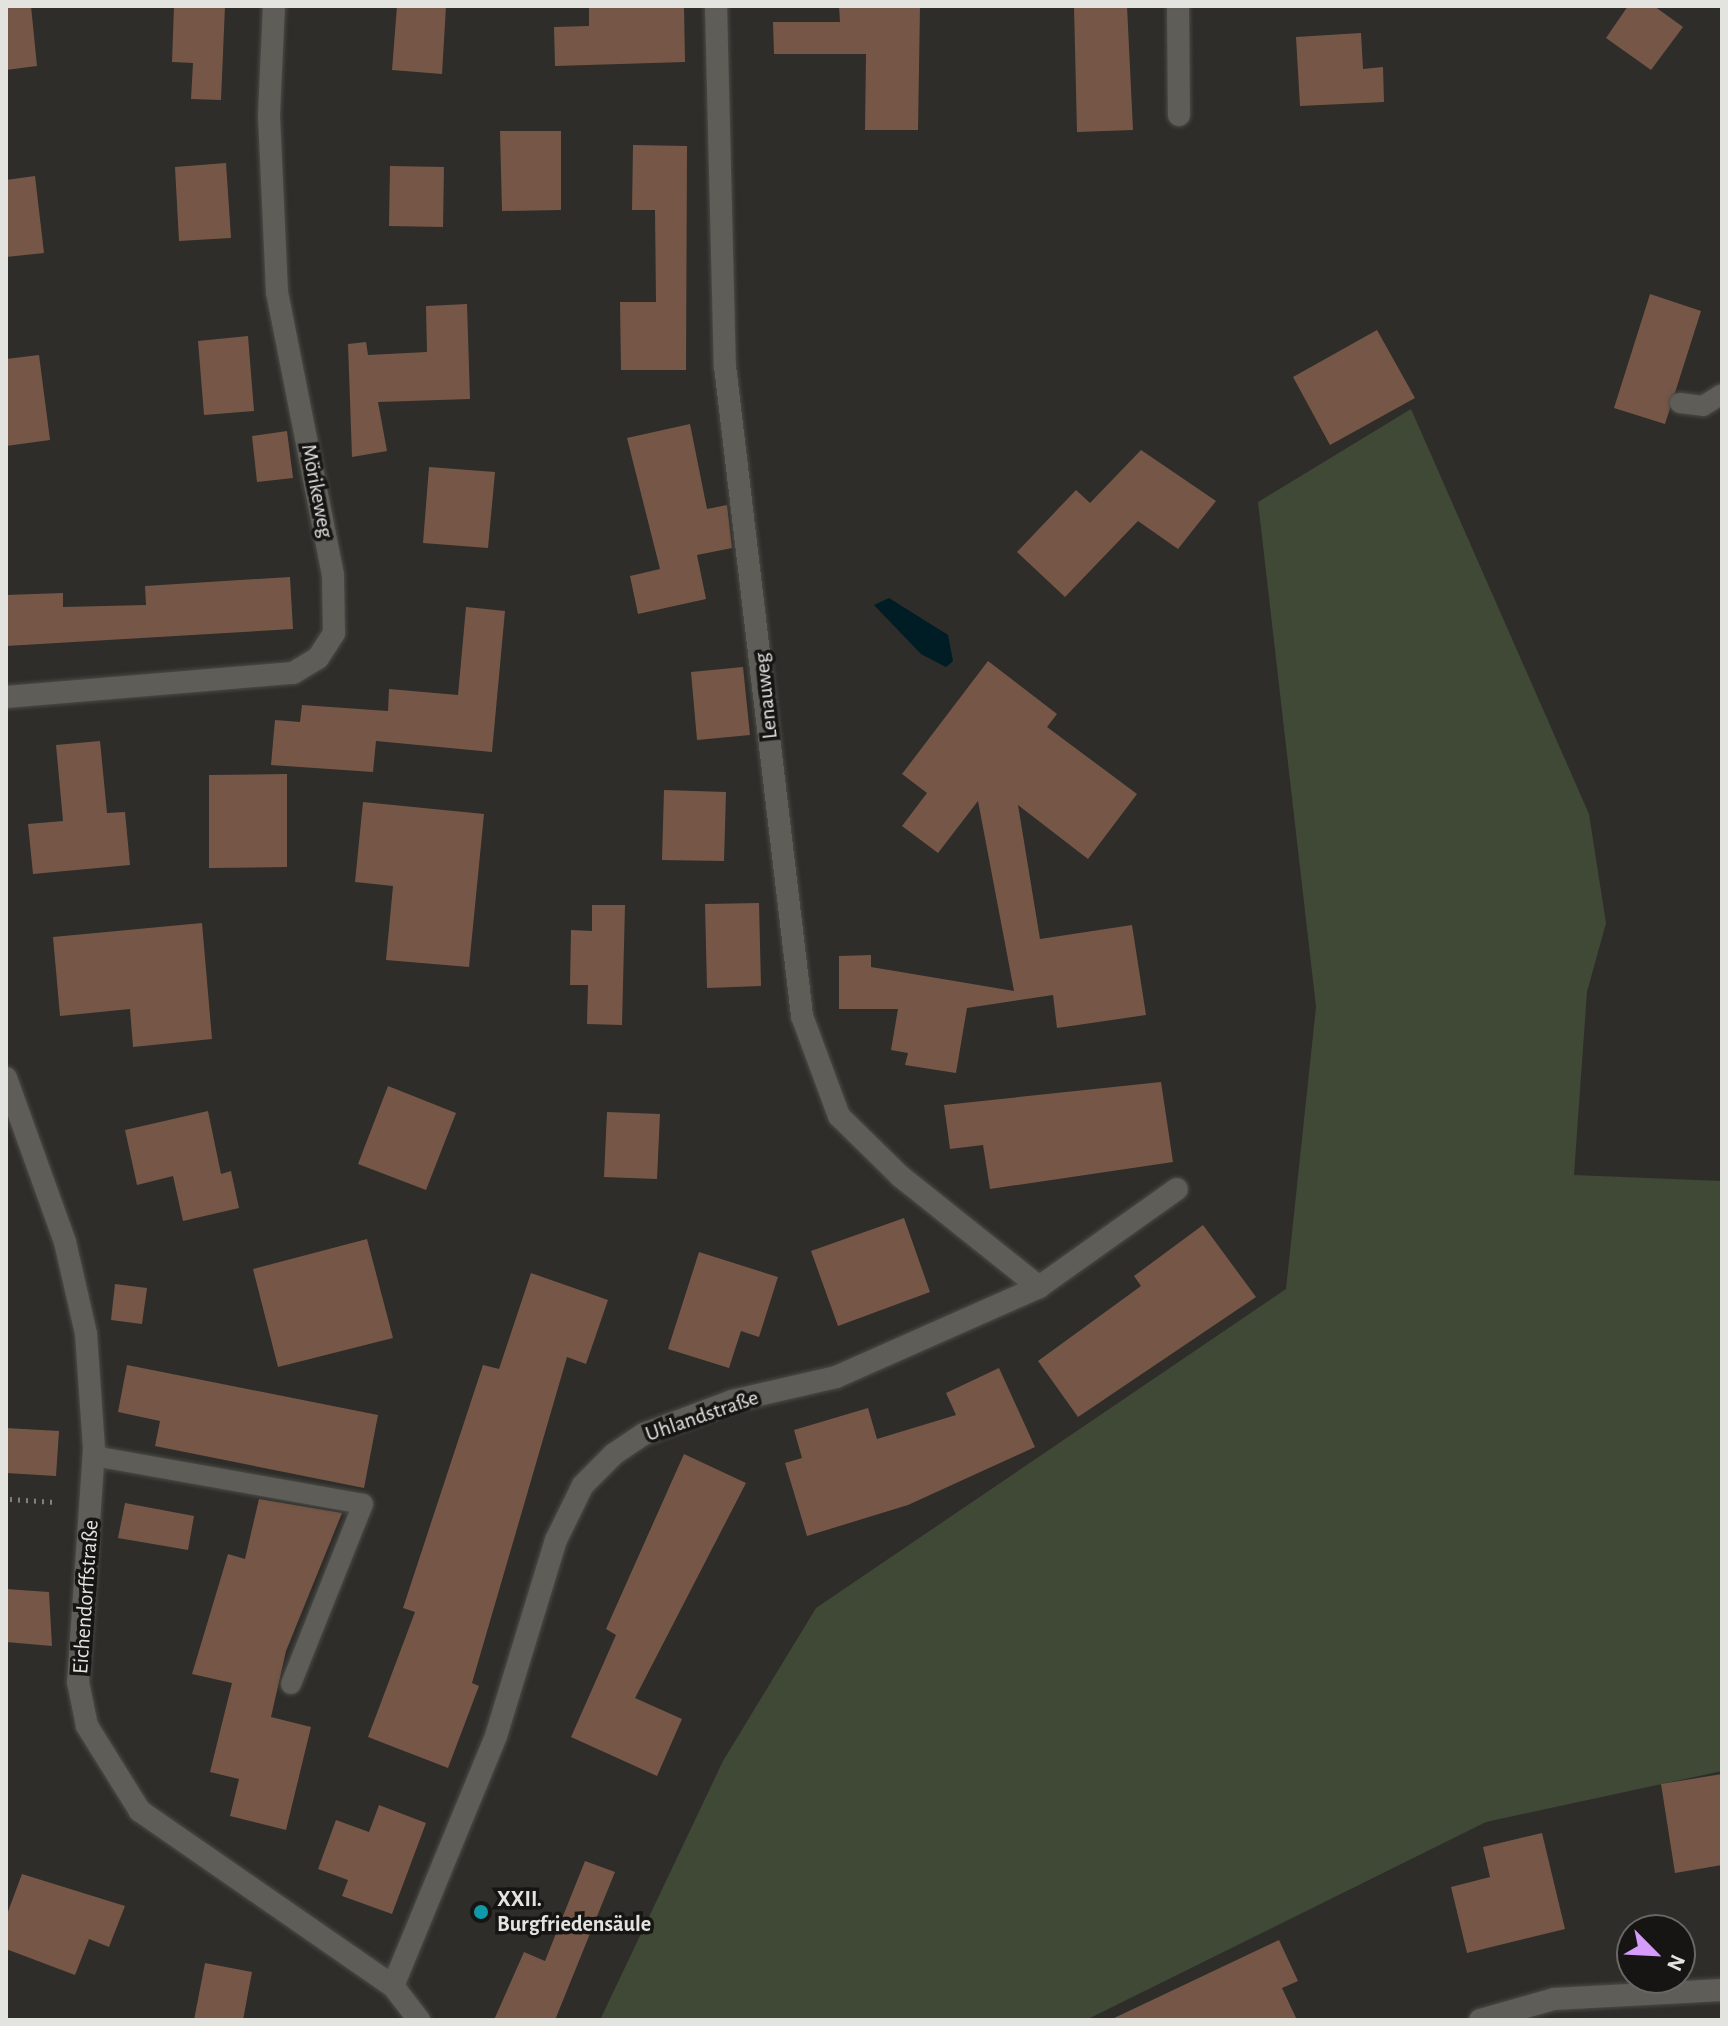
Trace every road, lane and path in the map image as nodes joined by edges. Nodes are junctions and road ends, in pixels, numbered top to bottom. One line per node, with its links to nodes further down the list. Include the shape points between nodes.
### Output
1 (274, 6): 7 (street, Mörikeweg, via 269,115 277,292 333,575 334,633 318,658 293,673)
2 (716, 6): 10 (street, Lenauweg, via 725,366 802,1016 839,1116 900,1176)
3 (1178, 6): 4 (street)
4 (1179, 115)
5 (1722, 394): 6 (lane, via 1703,406)
6 (1680, 403)
7 (6, 697)
8 (6, 1078): 11 (street, Eichendorffstraße, via 81,1297)
9 (1177, 1189): 10 (street, Uhlandstraße)
10 (1039, 1287): 15 (street, Uhlandstraße, via 836,1377 732,1401 644,1434 583,1485 556,1540 447,1868)
11 (94, 1456): 14 (lane, via 363,1504); 15 (street, Eichendorffstraße, via 78,1682 87,1726 111,1770 168,1834)
12 (10, 1499): 13 (path)
13 (55, 1502)
14 (291, 1684)
15 (393, 1986): 17 (street, Eichendorffstraße)
16 (1722, 1990): 18 (street, via 1554,1999)
17 (419, 2020)
18 (1480, 2020)

